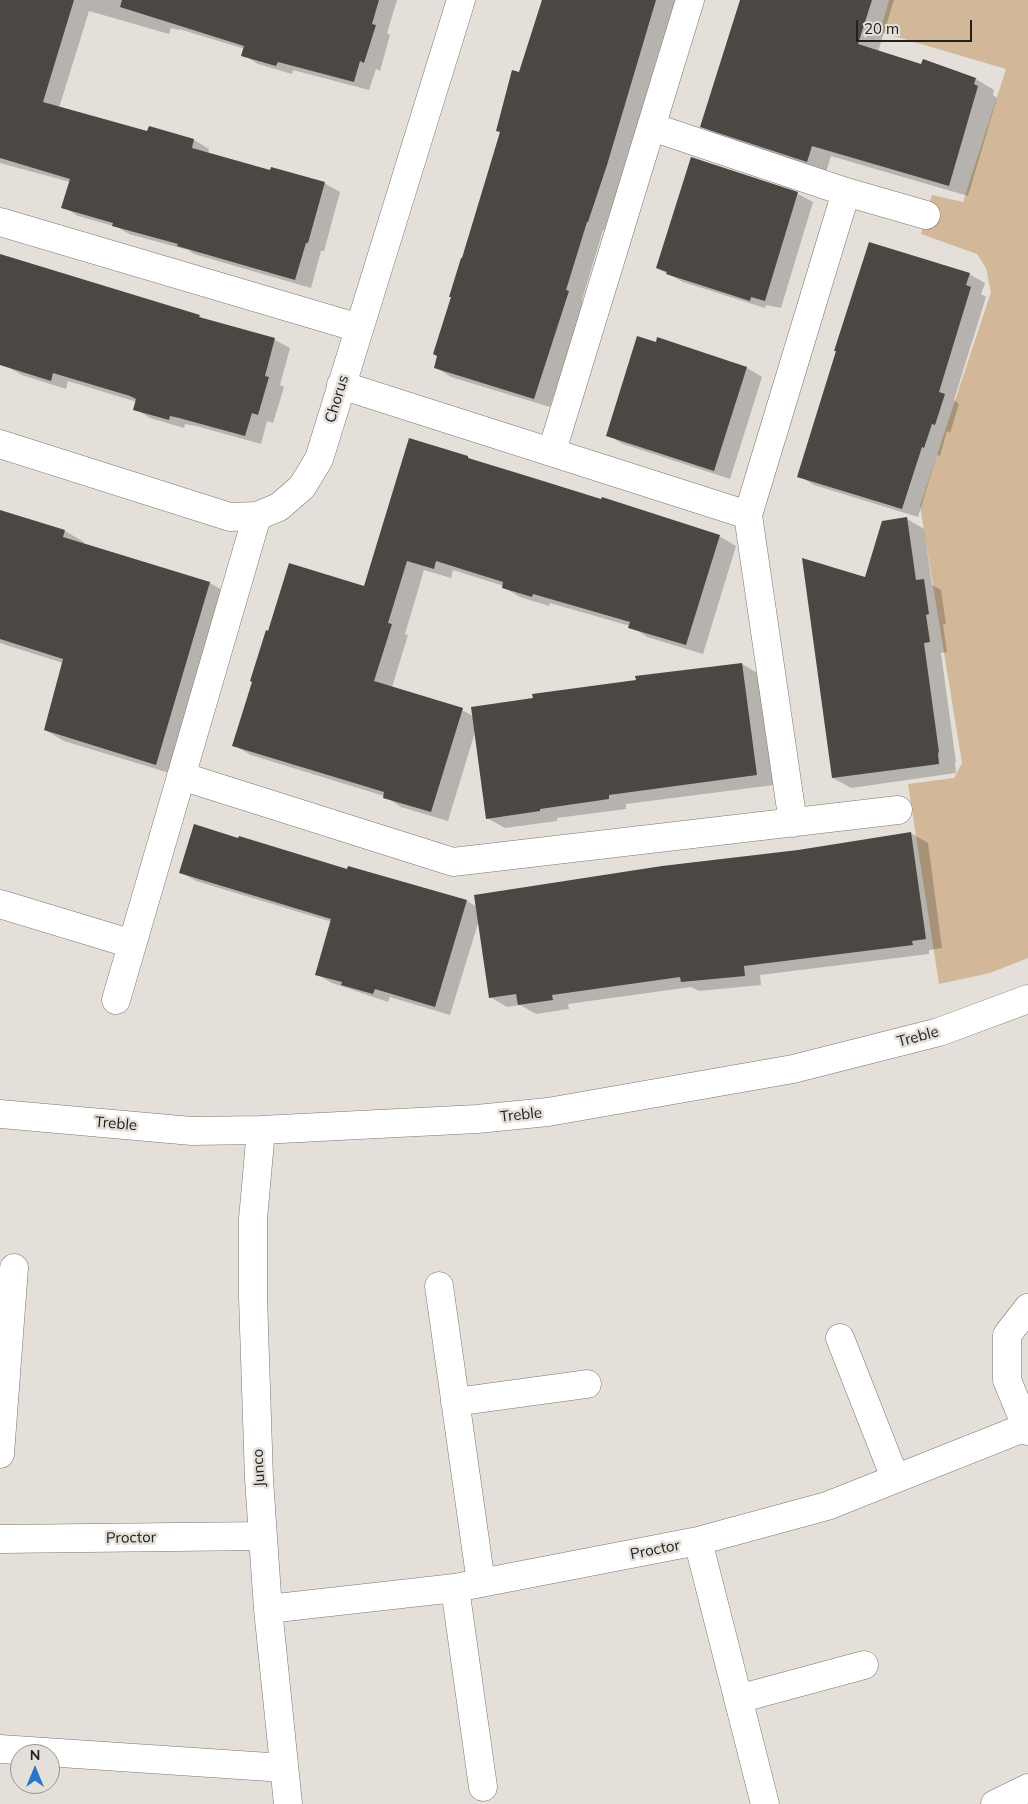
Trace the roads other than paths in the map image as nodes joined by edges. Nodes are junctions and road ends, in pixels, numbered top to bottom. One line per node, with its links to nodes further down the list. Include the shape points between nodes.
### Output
1 (461, 0): 7 (street, Chorus)
2 (690, 0): 3 (street)
3 (652, 127): 4 (street); 10 (street)
4 (846, 192): 5 (street); 11 (street)
5 (926, 215)
6 (0, 222): 7 (street)
7 (359, 328): 8 (street, Chorus)
8 (341, 385): 10 (street); 12 (street, Chorus, via 319,459 302,486 279,507)
9 (0, 444): 12 (street, Chorus, via 230,517)
10 (552, 451): 11 (street)
11 (748, 515): 15 (street)
12 (256, 516): 13 (street)
13 (181, 776): 15 (street, via 453,862); 17 (street)
14 (898, 810): 15 (street)
15 (793, 823)
16 (0, 904): 17 (street)
17 (132, 944): 19 (street)
18 (1028, 999): 21 (street, Treble, via 939,1032 793,1069 558,1110 478,1120)
19 (116, 1000)
20 (0, 1114): 21 (street, Treble, via 192,1131)
21 (261, 1130): 31 (street, Junco, via 253,1219 253,1297)
22 (14, 1268): 29 (street)
23 (439, 1286): 27 (street)
24 (1028, 1308): 28 (street, via 1007,1335 1007,1380)
25 (840, 1338): 30 (street)
26 (587, 1384): 27 (street)
27 (456, 1402): 34 (street)
28 (1027, 1429): 30 (street, Proctor)
29 (0, 1454)
30 (895, 1478): 33 (street, Proctor, via 826,1506)
31 (263, 1536): 32 (street, Proctor); 35 (street, Junco)
32 (0, 1539)
33 (698, 1541): 34 (street, Proctor); 37 (street)
34 (468, 1585): 35 (street, Proctor); 40 (street)
35 (268, 1609): 39 (street, Junco)
36 (864, 1665): 37 (street)
37 (738, 1698): 43 (street)
38 (0, 1749): 39 (street)
39 (284, 1768): 42 (street, Junco)
40 (483, 1787)
41 (1028, 1788): 44 (street)
42 (288, 1804)
43 (765, 1804)
44 (995, 1804)

